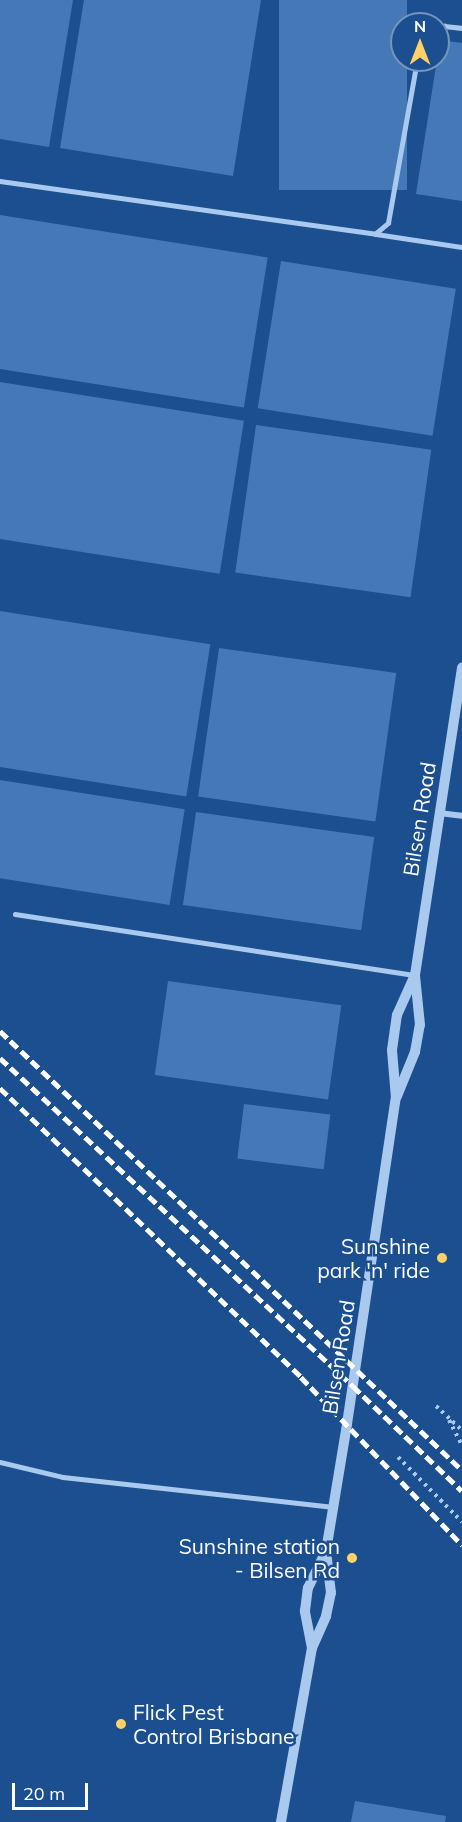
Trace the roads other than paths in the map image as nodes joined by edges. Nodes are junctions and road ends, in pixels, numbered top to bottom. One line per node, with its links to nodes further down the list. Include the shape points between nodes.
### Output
1 (415, 72): 3 (lane, via 388,223)
2 (0, 181): 3 (lane)
3 (375, 234): 4 (lane)
4 (462, 247)
5 (462, 668): 6 (street, Bilsen Road)
6 (439, 813): 7 (street); 9 (street, Bilsen Road)
7 (462, 816)
8 (15, 914): 9 (lane)
9 (415, 975): 10 (street, Bilsen Road, via 397,1016 392,1050); 10 (street, Bilsen Road, via 421,1016 416,1052)
10 (396, 1098): 12 (street, Bilsen Road)
11 (0, 1462): 12 (lane, via 63,1478)
12 (333, 1507): 13 (street, Bilsen Road)
13 (326, 1551): 14 (street, Bilsen Road, via 331,1593); 14 (street, Bilsen Road, via 308,1588 305,1611)
14 (312, 1648): 15 (street, Bilsen Road)
15 (281, 1822)

